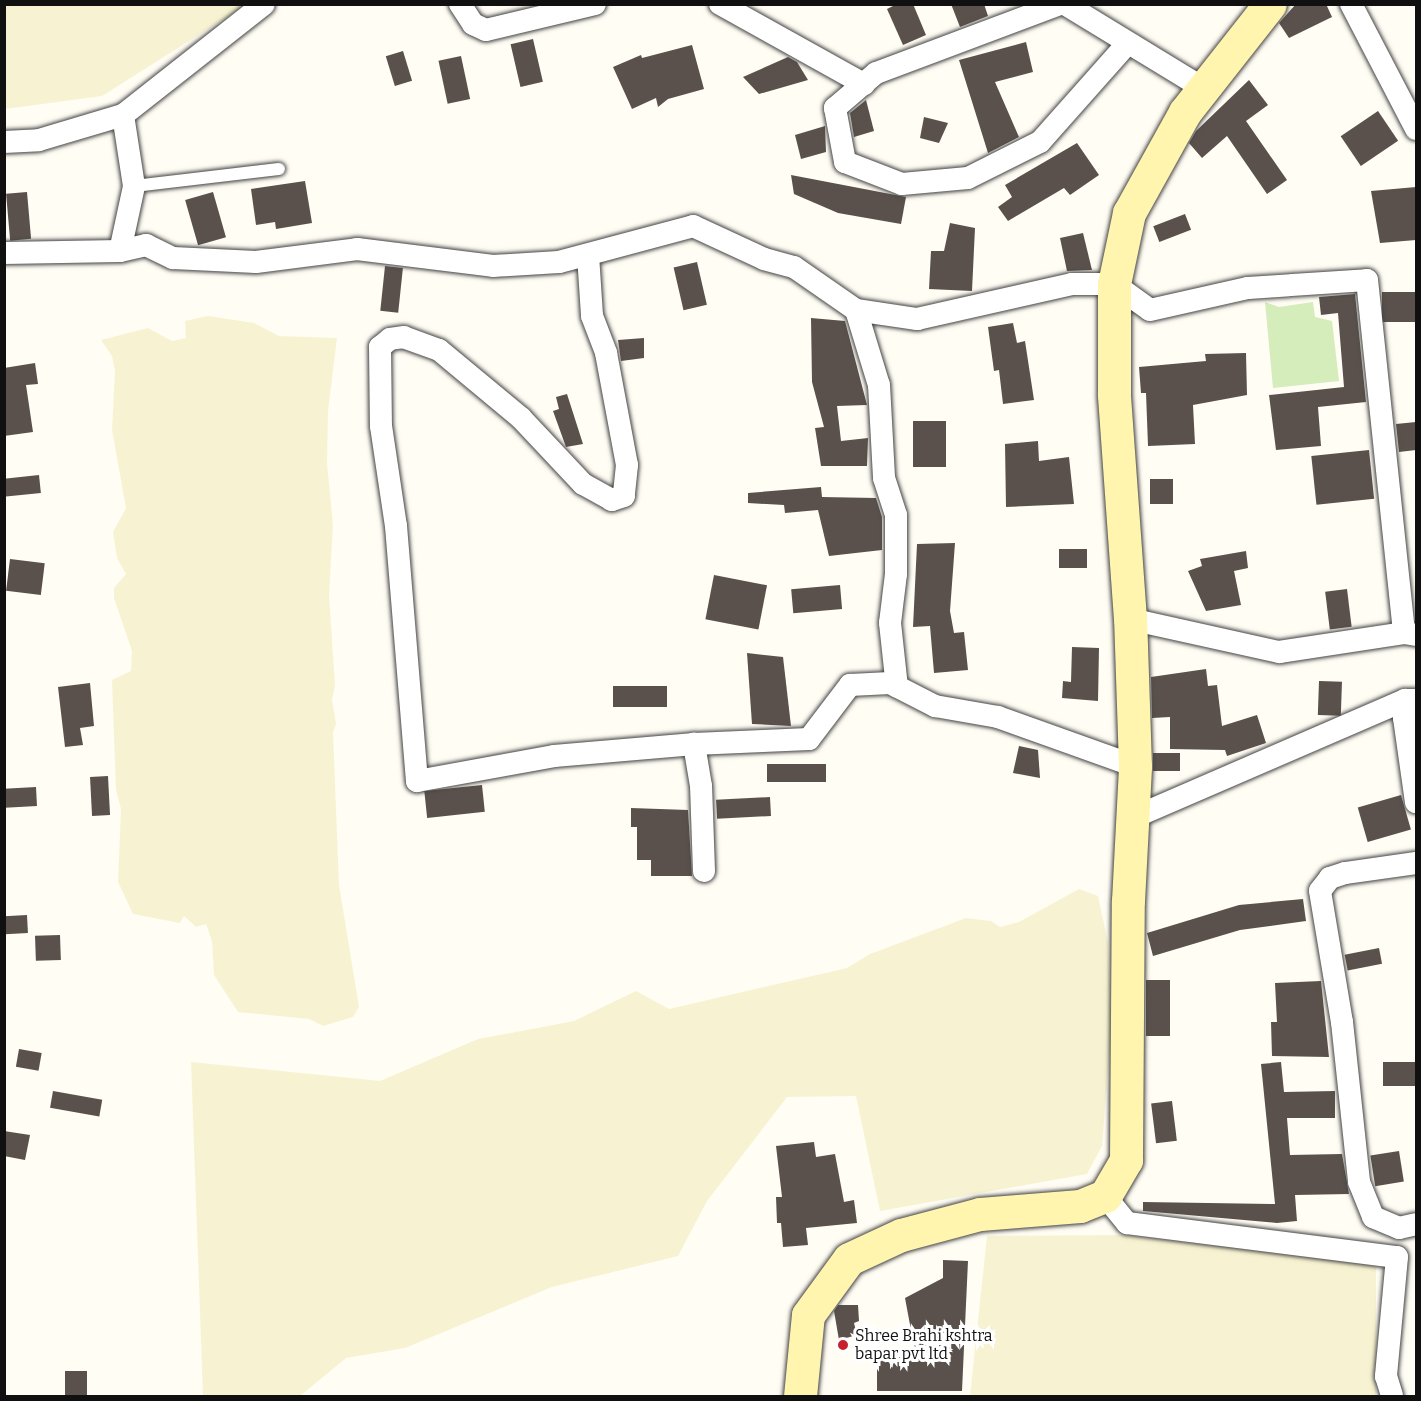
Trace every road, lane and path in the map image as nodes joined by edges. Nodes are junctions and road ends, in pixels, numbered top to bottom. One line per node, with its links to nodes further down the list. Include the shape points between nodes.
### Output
1 (264, 4): 12 (street)
2 (460, 4): 3 (street, via 473,24 486,30)
3 (595, 4)
4 (720, 4): 10 (street)
5 (1060, 4): 10 (street, via 876,74)
6 (1065, 4): 9 (street)
7 (1270, 4): 11 (street)
8 (1351, 4): 13 (street)
9 (1128, 43): 10 (street, via 1040,142 969,178 902,184 845,162 835,108); 11 (street)
10 (864, 84)
11 (1206, 90): 20 (street, via 1185,112 1129,213)
12 (123, 115): 14 (street, via 39,140); 16 (street)
13 (1416, 129)
14 (4, 142)
15 (279, 169): 16 (lane)
16 (134, 186): 17 (street)
17 (120, 251): 18 (street); 19 (street, via 146,245 173,258 256,262 357,249 493,266 559,262)
18 (4, 253)
19 (588, 255): 21 (street, via 693,226 764,259 794,267); 26 (street, via 592,316 606,353 627,465 624,496 612,500 583,484 521,418 439,350 404,338 390,339 380,347 381,426 396,526 417,781 554,756)
20 (1114, 284): 21 (street, via 1072,284 917,319); 22 (street, via 1114,394); 23 (street, via 1150,310 1248,288 1367,280)
21 (856, 310): 24 (street, via 879,385 884,478 896,515 896,574 890,623)
22 (1131, 619): 23 (street, via 1279,652); 27 (street)
23 (1410, 634)
24 (897, 687): 26 (street, via 890,683 850,685 809,739); 27 (street, via 935,706 998,717)
25 (1411, 700): 28 (street, via 1404,718); 29 (street)
26 (694, 744): 31 (street, via 701,786)
27 (1135, 766): 29 (street)
28 (1416, 802)
29 (1130, 819): 32 (street, via 1126,1160)
30 (1416, 863): 33 (street, via 1345,873 1330,878 1320,891 1342,1022 1359,1182 1373,1217 1400,1228)
31 (704, 871)
32 (1105, 1196): 34 (street, via 1080,1206 980,1214 901,1235 849,1259 808,1315); 35 (street, via 1127,1223 1397,1257 1386,1376)
33 (1416, 1224)
34 (800, 1396)
35 (1392, 1396)

